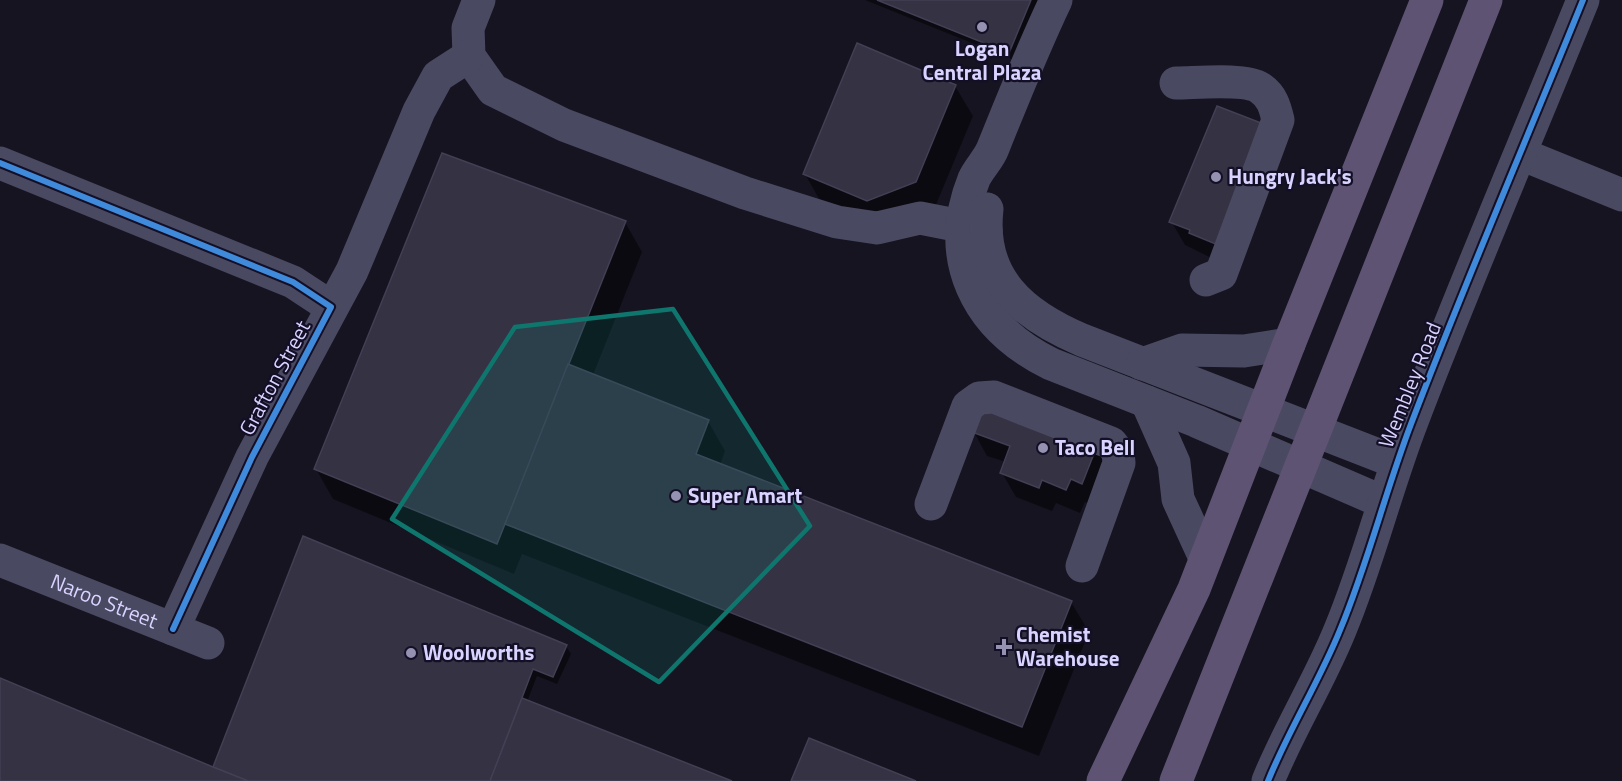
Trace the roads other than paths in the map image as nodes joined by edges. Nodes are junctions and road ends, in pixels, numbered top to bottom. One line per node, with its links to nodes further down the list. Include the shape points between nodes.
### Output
1 (479, 0): 6 (street, via 468,28)
2 (1056, 0): 11 (street, via 991,153 975,177)
3 (1427, 0): 14 (main road)
4 (1486, 0): 18 (main road)
5 (1583, 0): 8 (street, Wembley Road)
6 (469, 56): 11 (street, via 493,90 564,125 745,193 856,226 877,228 920,218); 13 (street, via 438,76 419,111 352,271)
7 (1176, 83): 12 (street, via 1260,87 1272,100 1278,120 1221,274)
8 (1521, 154): 10 (street); 20 (street, Wembley Road)
9 (0, 163): 13 (street, Grafton Street, via 293,282)
10 (1622, 195)
11 (974, 228): 15 (street, Wembley Road, via 998,274 1037,318); 16 (street, via 963,263 970,285 1006,336 1051,364)
12 (1206, 280)
13 (331, 307): 27 (street, Grafton Street, via 252,457)
14 (1289, 344): 15 (street, via 1244,351 1182,350); 17 (main road)
15 (1142, 364): 17 (street, Wembley Road)
16 (1147, 402): 19 (street); 24 (street, via 1174,463 1178,499)
17 (1263, 410): 18 (street, Wembley Road); 19 (main road)
18 (1315, 432): 20 (street, Wembley Road); 21 (main road)
19 (1249, 445): 21 (street); 24 (main road)
20 (1396, 462): 22 (street, Wembley Road)
21 (1301, 468): 22 (street); 30 (main road)
22 (1383, 502): 31 (street, Wembley Road, via 1340,632)
23 (931, 504): 26 (street, via 969,406 979,398 994,397 1111,443 1118,452 1119,463)
24 (1205, 558): 29 (main road, via 1164,658)
25 (0, 560): 27 (street, Naroo Street)
26 (1082, 566)
27 (173, 629): 28 (street, Naroo Street)
28 (208, 643)
29 (1103, 781)
30 (1176, 781)
31 (1268, 781)

